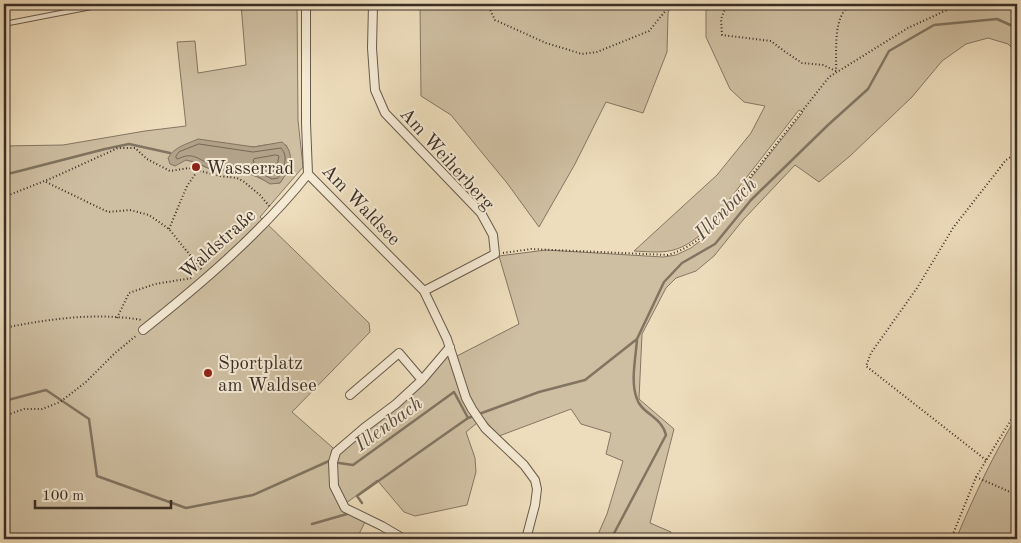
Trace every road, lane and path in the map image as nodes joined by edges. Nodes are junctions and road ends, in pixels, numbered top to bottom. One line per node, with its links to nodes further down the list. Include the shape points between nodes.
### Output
1 (107, 4): 11 (lane)
2 (306, 4): 15 (street, Am Waldsee)
3 (373, 4): 20 (street, Am Weiherberg, via 374,90 385,113 480,213 493,235)
4 (487, 4): 5 (path, via 495,20 582,54 597,52 649,30)
5 (668, 4)
6 (726, 4): 12 (path, via 721,19 722,35 771,41 802,63 823,65)
7 (851, 4): 12 (path, via 846,7 837,27)
8 (974, 4): 12 (path, via 949,9 908,28)
9 (1012, 4): 10 (path)
10 (1017, 6)
11 (4, 24)
12 (836, 71): 20 (path, via 706,233 683,250 668,255 531,249)
13 (1017, 152): 32 (path, via 1006,160 953,228 917,288 870,353 866,366)
14 (198, 169): 16 (path, via 170,171 147,159 135,148 118,148); 18 (path, via 243,181); 19 (path, via 187,186)
15 (308, 174): 18 (street, Waldstraße); 22 (street, Am Waldsee)
16 (45, 181): 17 (path); 19 (path, via 108,212 139,212)
17 (4, 197)
18 (275, 212): 21 (street, Waldstraße)
19 (169, 229): 21 (path)
20 (496, 254): 22 (street)
21 (207, 276): 23 (path, via 155,284 129,293); 24 (street, Waldstraße)
22 (424, 291): 27 (street, Am Waldsee)
23 (116, 318): 24 (path, via 141,319); 25 (path, via 42,320)
24 (151, 324): 26 (street, Waldstraße)
25 (4, 328)
26 (143, 330): 31 (path, via 60,402)
27 (450, 347): 28 (street); 36 (street, Am Waldsee, via 472,409 535,480 535,505)
28 (422, 380): 29 (street, via 398,353); 35 (street, via 336,452 333,462 334,486 345,508)
29 (350, 395)
30 (1017, 410): 32 (path)
31 (4, 416)
32 (986, 460): 33 (path)
33 (976, 477): 34 (path); 37 (path)
34 (1017, 495)
35 (404, 539)
36 (526, 539)
37 (952, 539)

